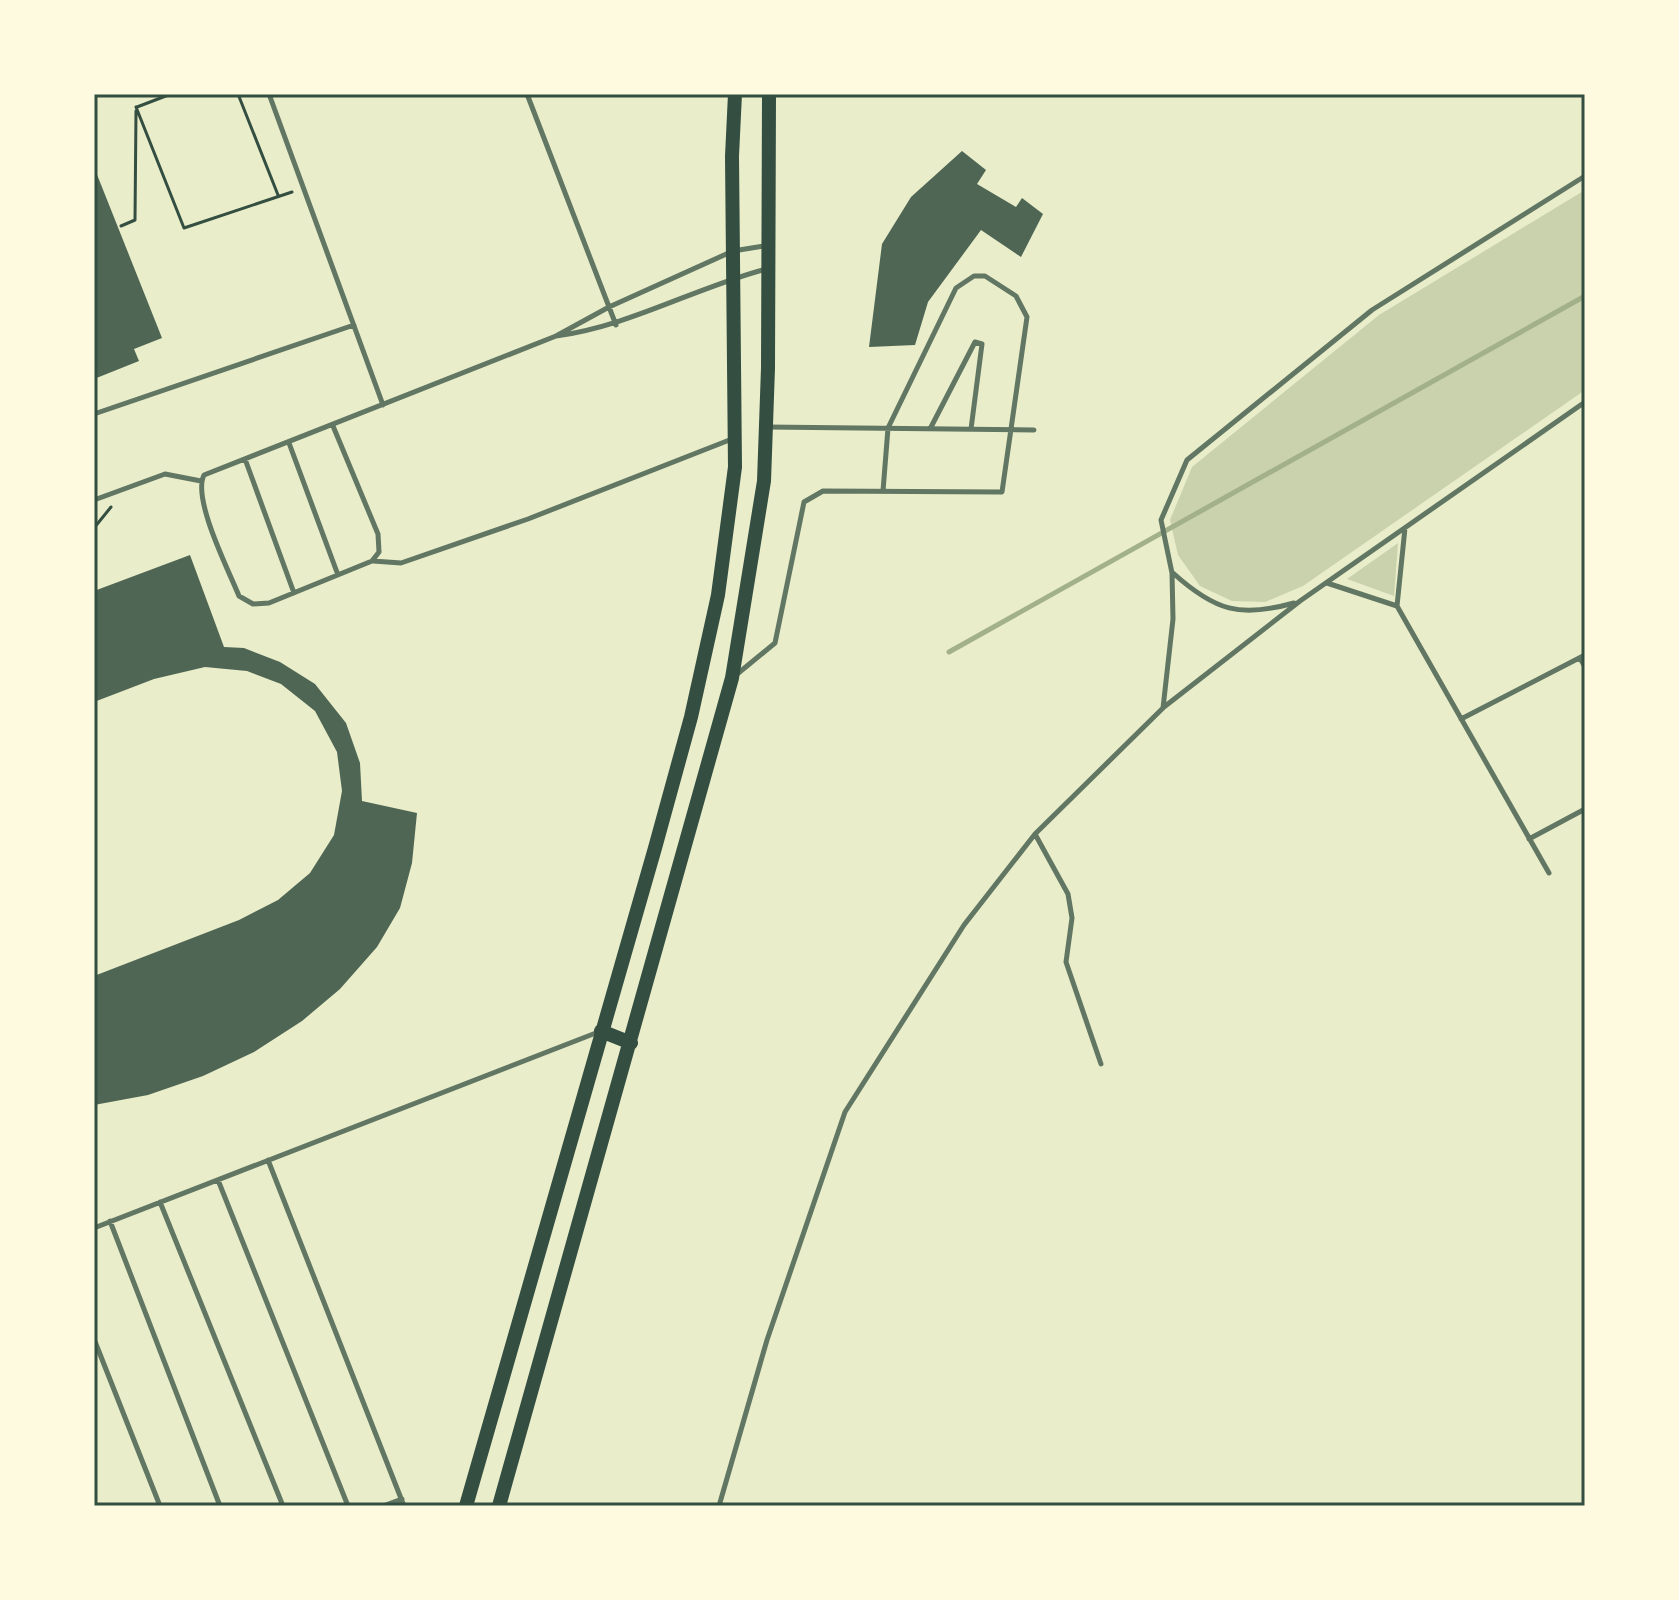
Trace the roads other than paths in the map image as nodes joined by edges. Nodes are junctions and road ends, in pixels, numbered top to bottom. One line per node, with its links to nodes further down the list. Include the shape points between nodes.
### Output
1 (269, 94): 11 (lane)
2 (527, 94): 10 (lane)
3 (735, 94): 7 (main road)
4 (769, 94): 6 (main road)
5 (1585, 176): 32 (lane, via 1372,310 1187,460 1161,520)
6 (769, 245): 7 (lane); 8 (main road)
7 (733, 251): 9 (main road); 10 (lane)
8 (769, 268): 9 (lane); 18 (main road)
9 (734, 278): 12 (lane); 24 (main road)
10 (609, 307): 12 (lane); 13 (lane)
11 (354, 325): 15 (lane); 16 (lane)
12 (616, 325): 13 (lane)
13 (556, 336): 15 (lane)
14 (1585, 402): 30 (lane)
15 (383, 405): 17 (lane)
16 (94, 414)
17 (333, 426): 25 (lane); 31 (lane, via 378,534 379,552)
18 (766, 427): 19 (lane); 40 (main road, via 764,481)
19 (888, 428): 20 (lane); 22 (lane, via 956,288 974,276 985,276 1016,296 1027,317); 28 (lane)
20 (930, 429): 21 (lane); 21 (lane, via 975,342 982,344)
21 (971, 429): 22 (lane)
22 (1011, 430): 23 (lane); 28 (lane, via 1002,492)
23 (1034, 430)
24 (735, 438): 31 (lane, via 401,563); 47 (main road, via 718,595 691,717)
25 (289, 443): 26 (lane); 33 (lane)
26 (245, 459): 27 (lane, via 204,475); 35 (lane)
27 (201, 481): 29 (lane, via 165,474); 35 (lane, via 205,510 239,596 253,604)
28 (883, 491): 40 (lane, via 823,491 804,502 775,643)
29 (94, 500)
30 (1405, 527): 34 (lane); 37 (lane)
31 (372, 561): 33 (lane)
32 (1172, 573): 36 (lane, via 1201,598 1228,609 1263,611); 41 (lane, via 1173,619)
33 (338, 575): 35 (lane)
34 (1327, 582): 36 (lane); 37 (lane)
35 (294, 593)
36 (1300, 601): 41 (lane)
37 (1397, 606): 42 (lane)
38 (1583, 656): 39 (lane); 42 (lane)
39 (1585, 667)
40 (732, 678): 48 (main road)
41 (1163, 708): 44 (lane)
42 (1461, 719): 45 (lane)
43 (1585, 809): 45 (lane)
44 (1035, 834): 49 (lane, via 1068,894 1072,918 1066,962); 64 (lane, via 964,925 845,1112 767,1340)
45 (1529, 839): 46 (lane)
46 (1549, 873)
47 (601, 1031): 48 (main road); 50 (lane); 62 (main road)
48 (631, 1043): 63 (main road)
49 (1101, 1064)
50 (268, 1160): 51 (lane); 56 (lane)
51 (218, 1180): 52 (lane); 60 (lane)
52 (160, 1202): 53 (lane); 59 (lane)
53 (110, 1221): 54 (lane); 58 (lane)
54 (94, 1228)
55 (94, 1339): 57 (lane)
56 (403, 1502): 61 (lane)
57 (160, 1506)
58 (220, 1506)
59 (283, 1506)
60 (348, 1506)
61 (383, 1506)
62 (466, 1506)
63 (499, 1506)
64 (719, 1506)

